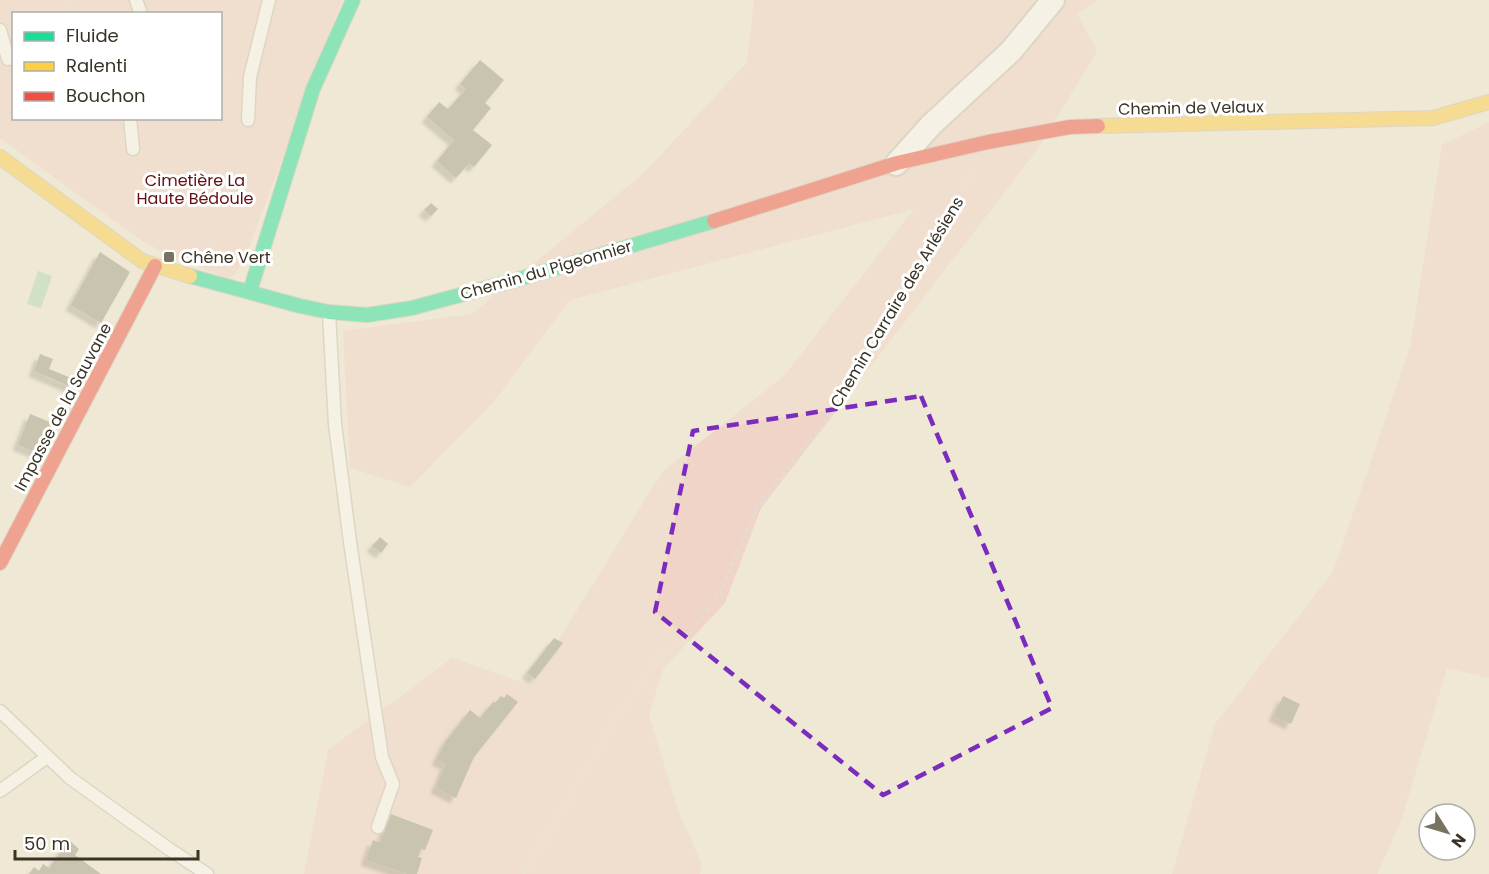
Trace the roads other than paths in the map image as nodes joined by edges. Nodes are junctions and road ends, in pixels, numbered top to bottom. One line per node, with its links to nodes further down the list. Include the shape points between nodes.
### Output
1 (269, 0): 8 (lane, via 249,77)
2 (353, 0): 13 (street, via 313,89)
3 (1053, 0): 11 (street, via 1011,51 931,125)
4 (0, 30): 5 (lane)
5 (8, 59)
6 (1489, 102): 11 (street, Chemin de Velaux, via 1433,118 1070,127)
7 (130, 120): 9 (lane)
8 (248, 120)
9 (133, 149)
10 (0, 157): 12 (street, Chemin du Pigeonnier, via 142,261)
11 (896, 164): 14 (street, Chemin du Pigeonnier, via 692,228 412,308 367,315)
12 (155, 266): 13 (street, Chemin du Pigeonnier); 15 (street, Impasse de la Sauvane)
13 (250, 291): 14 (street, Chemin du Pigeonnier)
14 (329, 312): 19 (lane, via 335,424 350,542 382,757 393,784)
15 (0, 563)
16 (0, 711): 17 (lane)
17 (47, 757): 18 (lane); 20 (lane, via 70,778)
18 (0, 791)
19 (378, 827)
20 (207, 874)

